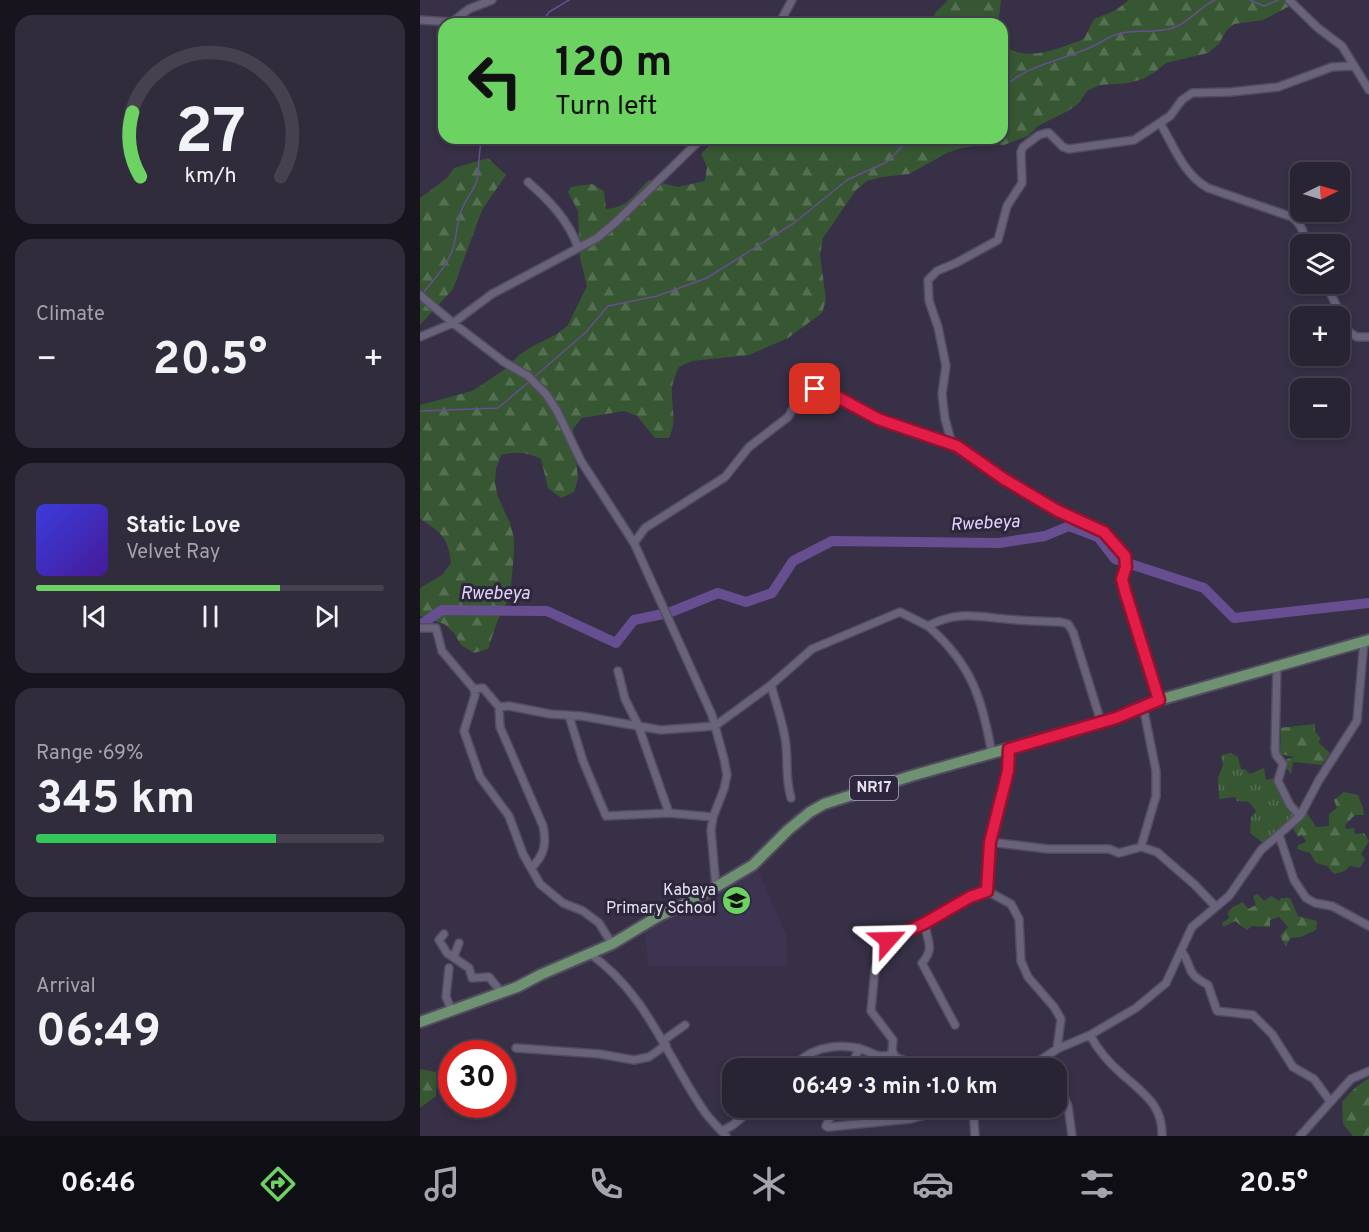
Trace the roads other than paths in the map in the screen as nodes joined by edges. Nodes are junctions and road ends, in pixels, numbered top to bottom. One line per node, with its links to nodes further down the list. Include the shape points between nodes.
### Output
1 (492, 0): 4 (street)
2 (792, 0): 5 (street)
3 (1289, 0): 8 (street, via 1342,46)
4 (457, 18)
5 (782, 18)
6 (420, 20): 7 (street)
7 (438, 21)
8 (1352, 66): 9 (street); 10 (street, via 1332,67 1278,87 1192,93)
9 (1369, 90)
10 (1160, 123): 13 (street, via 1191,177 1208,188 1292,217); 20 (street, via 1134,140 1074,149 1063,147 1049,133 1039,135 1022,149 1023,183 1006,206 998,240 936,271 928,280 929,301 946,366 942,394)
11 (696, 144): 14 (street, via 616,222)
12 (528, 182): 14 (street, via 550,201)
13 (1302, 234)
14 (579, 247): 17 (street, via 492,294)
15 (1331, 294): 19 (street, via 1349,332)
16 (420, 295): 17 (street)
17 (453, 323): 18 (street); 21 (street, via 528,376 546,394 581,461)
18 (420, 337)
19 (1369, 337)
20 (952, 444): 21 (street, via 878,419 830,393 815,389 803,392 788,417 748,447 725,477 645,528); 29 (street, via 1058,511 1104,532 1125,556 1122,579)
21 (634, 543): 35 (street)
22 (928, 626): 27 (street, via 900,612 880,619 812,649); 33 (street, via 944,618 977,615 1068,624); 37 (street, via 947,643 975,686)
23 (420, 628): 28 (street, via 436,628 442,651)
24 (1367, 640): 25 (main road, NR17); 40 (street, via 1357,721)
25 (1277, 665): 29 (main road, NR17); 40 (street, via 1275,749 1283,765 1278,781)
26 (618, 671): 34 (street, via 625,699)
27 (771, 685): 35 (street); 38 (street, via 784,733 786,781)
28 (474, 689): 31 (street, via 483,688); 45 (street, via 465,731 471,756 480,777 509,816)
29 (1159, 700): 30 (main road, NR17)
30 (1143, 706): 33 (main road, NR17); 44 (street, via 1156,771 1156,796)
31 (499, 707): 32 (street); 45 (street, via 500,727 543,826 546,845)
32 (569, 716): 34 (street); 39 (street, via 606,816)
33 (1101, 722): 36 (main road, NR17)
34 (638, 725): 35 (street, via 661,730); 39 (street)
35 (715, 726): 41 (street, via 726,775)
36 (1009, 749): 37 (main road, NR17); 43 (street, via 1008,771)
37 (992, 754): 46 (main road, NR17, via 824,804 788,830 753,865)
38 (791, 798)
39 (669, 813): 41 (street)
40 (1300, 816): 42 (street)
41 (713, 818): 46 (street)
42 (1279, 835): 48 (street, via 1261,850 1229,896); 50 (street, via 1290,872 1306,898 1332,906)
43 (990, 842): 44 (street, via 1048,849 1109,849 1119,853); 47 (street)
44 (1141, 847): 48 (street, via 1157,852)
45 (531, 868): 53 (street, via 551,894 599,923)
46 (716, 887): 53 (main road, NR17)
47 (987, 891): 49 (street); 67 (street, via 1011,904 1019,919 1021,961 1028,977 1061,1019)
48 (1216, 907): 54 (street, via 1192,927)
49 (925, 923): 62 (street, via 930,954 922,963); 68 (street, via 882,944 881,959 875,968 871,1011 892,1040)
50 (1369, 926)
51 (444, 934): 56 (street, via 439,940 447,953)
52 (459, 943): 56 (street)
53 (612, 944): 55 (main road, NR17)
54 (1181, 950): 63 (street, via 1166,982 1136,1008); 74 (street, via 1190,971 1208,985 1217,1011 1253,1015 1272,1034 1293,1067 1314,1080)
55 (589, 953): 58 (main road, NR17); 64 (street, via 621,981)
56 (454, 956): 58 (street, via 469,968 472,978 489,977)
57 (449, 968): 59 (street, via 446,997)
58 (502, 993): 59 (main road, NR17)
59 (452, 1011): 60 (main road, NR17)
60 (420, 1023)
61 (685, 1025): 64 (street)
62 (955, 1025)
63 (1090, 1035): 67 (street); 83 (street, via 1123,1076 1145,1092 1160,1117)
64 (665, 1043): 65 (street, via 649,1057 634,1060); 80 (street, via 686,1084)
65 (516, 1048)
66 (859, 1048): 68 (street, via 876,1056); 69 (street, via 839,1046); 70 (street)
67 (1057, 1049): 72 (street)
68 (893, 1054): 71 (street)
69 (801, 1058)
70 (855, 1058)
71 (898, 1058)
72 (1047, 1058)
73 (1369, 1071): 74 (street, via 1351,1080)
74 (1330, 1101): 84 (street)
75 (1067, 1104): 82 (street)
76 (742, 1118): 80 (street)
77 (830, 1118): 78 (street, via 828,1127)
78 (914, 1118)
79 (974, 1118): 81 (street)
80 (724, 1134)
81 (975, 1136)
82 (1072, 1136)
83 (1162, 1136)
84 (1300, 1136)

